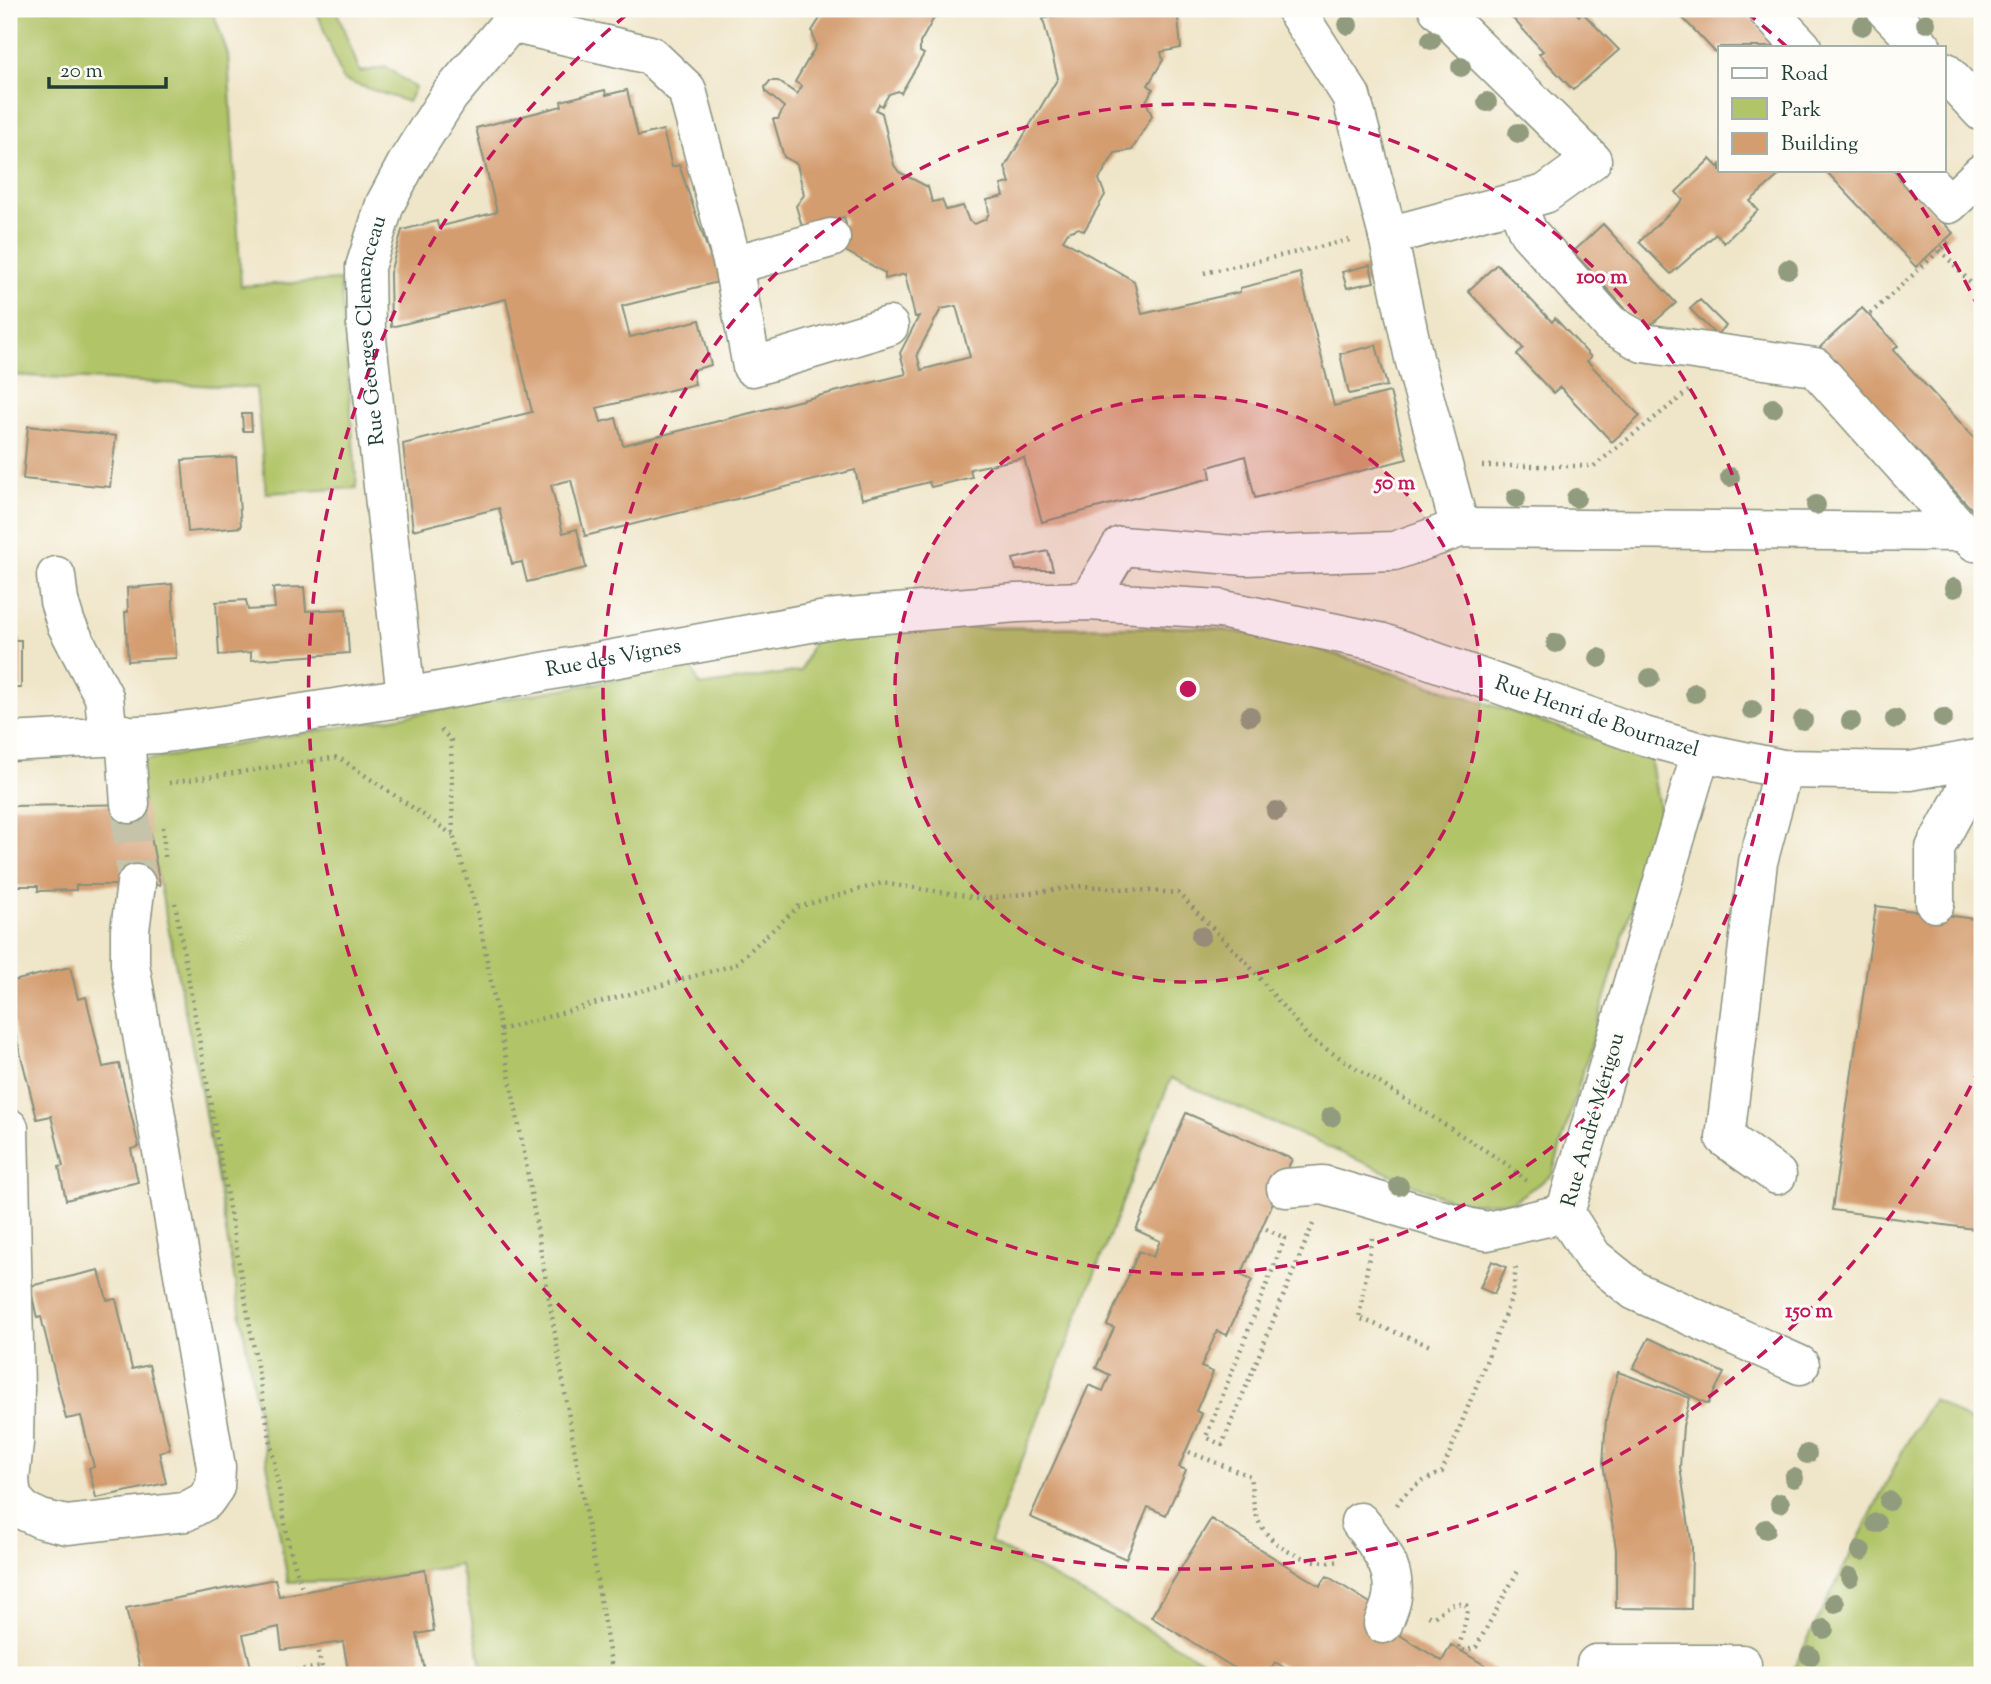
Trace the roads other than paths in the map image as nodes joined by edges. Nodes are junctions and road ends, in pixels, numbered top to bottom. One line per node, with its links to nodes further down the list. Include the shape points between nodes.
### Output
1 (1295, 9): 14 (street, via 1351,96)
2 (1438, 9): 12 (street, via 1592,160 1545,194)
3 (1766, 9): 6 (street)
4 (1885, 9): 7 (street)
5 (516, 16): 15 (street, via 650,55 687,90); 22 (street, Rue Georges Clemenceau, via 449,96 410,159 385,204 365,267 366,330)
6 (1801, 46)
7 (1921, 46)
8 (1946, 73): 9 (street)
9 (1982, 112)
10 (1919, 172): 11 (street, via 1949,204)
11 (1982, 173)
12 (1516, 202): 14 (street); 18 (street, via 1528,232 1609,324 1643,343 1815,367)
13 (831, 237): 15 (street)
14 (1371, 237): 17 (street, via 1414,358)
15 (733, 265): 16 (street, via 752,367)
16 (889, 327)
17 (1460, 528): 18 (street); 20 (street, via 1394,551 1246,556 1121,546)
18 (1973, 540)
19 (55, 576): 23 (street, via 66,624 104,697)
20 (1088, 601): 21 (street, Rue des Vignes); 22 (street, Rue des Vignes, via 837,618)
21 (1220, 609): 25 (street, Rue Henri de Bournazel, via 1380,642)
22 (406, 697): 23 (street, Rue des Vignes)
23 (130, 735): 24 (street, Rue des Vignes); 28 (street)
24 (9, 742)
25 (1701, 752): 27 (street, Rue Henri de Bournazel); 34 (street, Rue André Mérigou)
26 (1981, 758): 27 (street, Rue Henri de Bournazel, via 1910,771); 30 (street, via 1935,848)
27 (1783, 769): 32 (street, via 1758,862 1726,1138)
28 (130, 804)
29 (136, 884): 31 (street, via 130,964 216,1467 215,1487 205,1501 185,1512 67,1525 24,1511 12,1498 15,1388)
30 (1935, 903)
31 (9, 1128)
32 (1777, 1175)
33 (1286, 1188): 34 (street, via 1323,1185 1487,1231)
34 (1565, 1213): 35 (street, Rue André Mérigou, via 1593,1257 1634,1291)
35 (1800, 1365)
36 (1368, 1532): 37 (street, via 1391,1572 1392,1596)
37 (1383, 1624)
38 (1742, 1664): 39 (street, via 1596,1664)
39 (1595, 1675)

